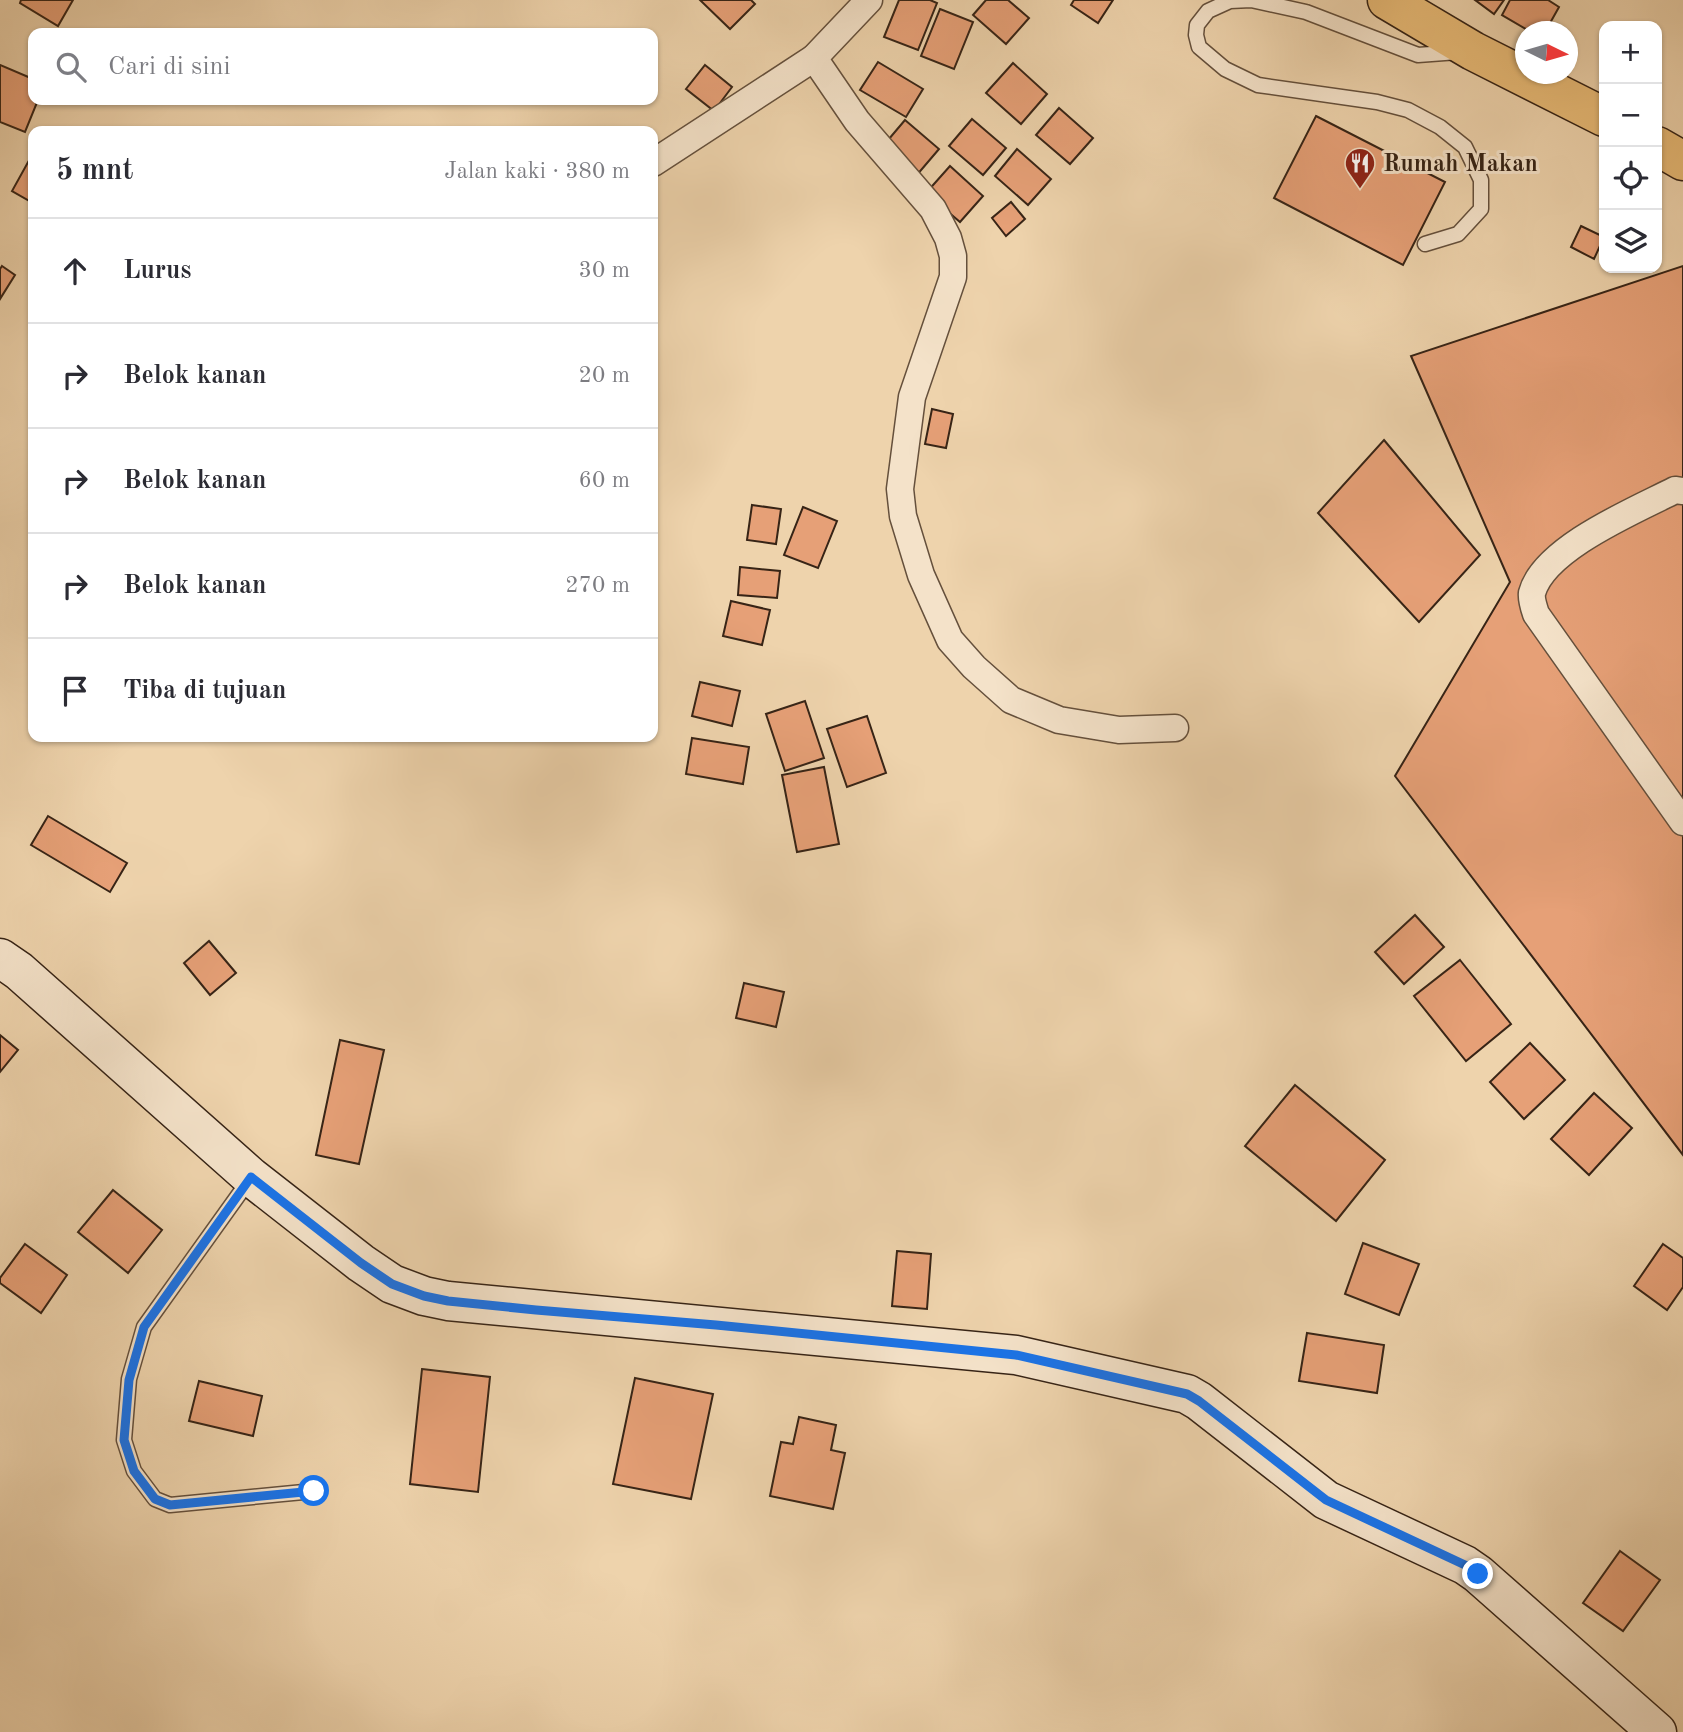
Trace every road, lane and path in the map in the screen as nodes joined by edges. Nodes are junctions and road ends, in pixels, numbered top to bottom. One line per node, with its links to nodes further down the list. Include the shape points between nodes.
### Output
1 (869, 0): 4 (street)
2 (1387, 0): 3 (highway)
3 (1473, 51): 5 (highway); 9 (lane, via 1418,55 1306,12 1251,0 1230,1 1208,11 1197,25 1199,47 1225,69 1258,85 1408,110 1465,147 1481,180 1481,209 1458,234)
4 (814, 58): 7 (street); 11 (street, via 857,121 933,209 953,256 953,277 912,397 900,489 921,575 950,640 1011,700 1059,720 1119,730)
5 (1599, 114)
6 (1659, 147): 8 (highway)
7 (658, 160)
8 (1683, 161)
9 (1425, 244)
10 (1683, 491): 12 (street, via 1675,490 1584,537 1542,574 1531,595 1536,614)
11 (1175, 728)
12 (1683, 822)
13 (0, 958): 14 (main road)
14 (251, 1177): 15 (lane, via 144,1327 129,1380 124,1440 143,1486 155,1499 170,1505); 16 (main road, via 361,1263 392,1284 424,1296 1016,1355 1187,1394 1326,1500 1478,1574)
15 (314, 1491)
16 (1657, 1732)

